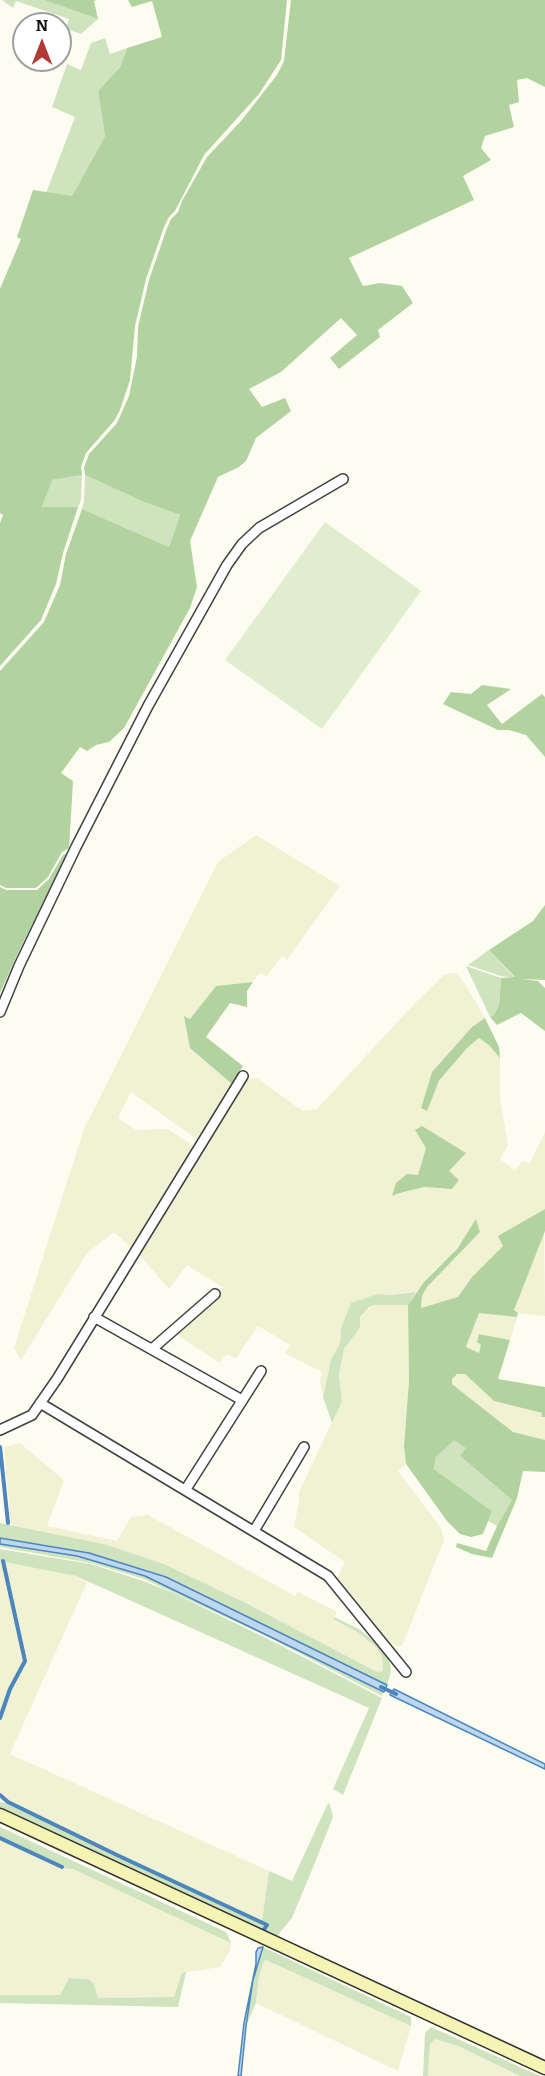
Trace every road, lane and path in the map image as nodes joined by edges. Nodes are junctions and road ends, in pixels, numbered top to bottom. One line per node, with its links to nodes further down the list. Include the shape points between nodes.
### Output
1 (343, 479): 2 (street, via 259,528 226,565 148,706)
2 (0, 1012)
3 (243, 1076): 5 (street)
4 (215, 1294): 6 (street)
5 (94, 1317): 6 (street); 9 (street)
6 (152, 1349): 8 (street)
7 (261, 1371): 8 (street)
8 (242, 1400): 12 (street)
9 (40, 1403): 10 (street, via 32,1415); 12 (street)
10 (0, 1430)
11 (304, 1447): 13 (street)
12 (186, 1489): 13 (street)
13 (254, 1531): 14 (street, via 328,1576)
14 (406, 1672)
15 (0, 1815): 16 (main road)
16 (545, 2068)

